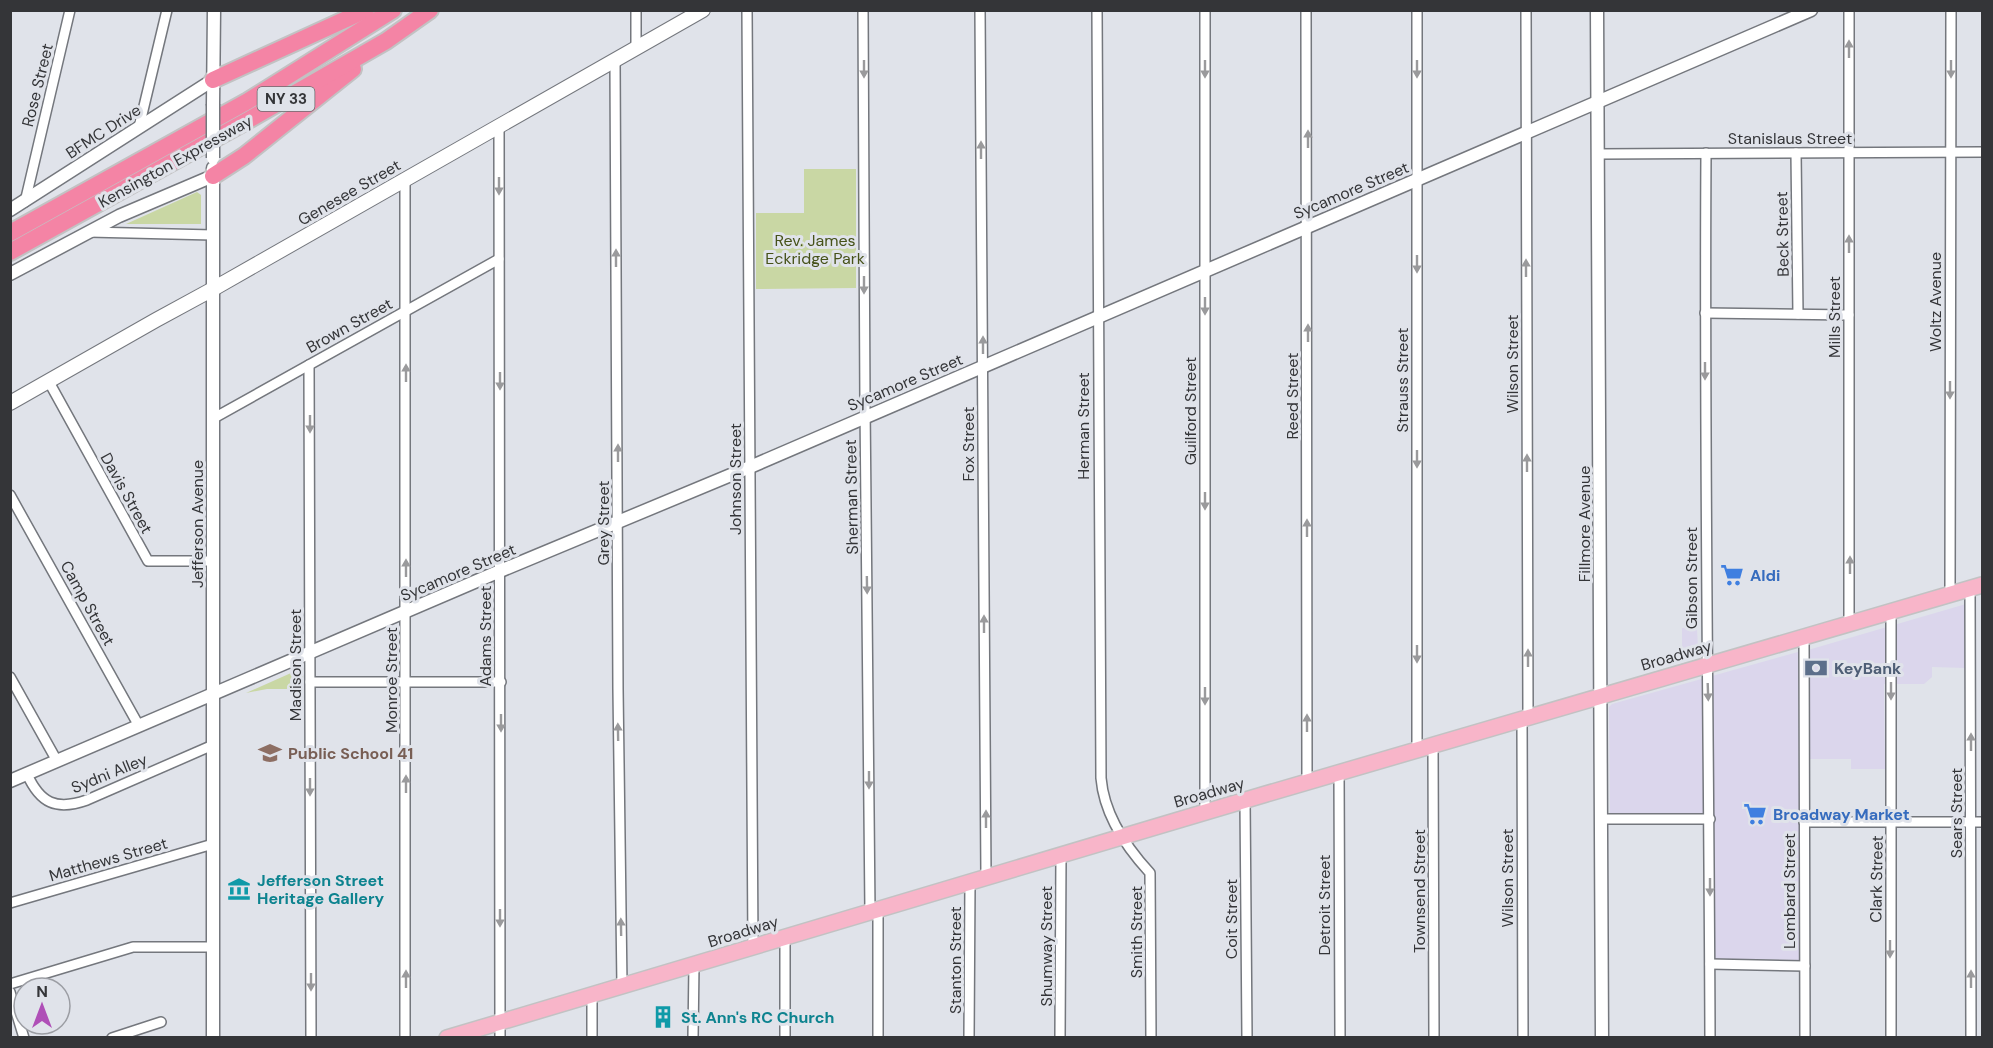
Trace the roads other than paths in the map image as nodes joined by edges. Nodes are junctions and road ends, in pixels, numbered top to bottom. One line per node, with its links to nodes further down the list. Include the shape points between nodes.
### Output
1 (70, 10): 38 (street, Rose Street)
2 (166, 10): 27 (street)
3 (214, 10): 24 (street, Jefferson Avenue)
4 (366, 10): 24 (highway)
5 (393, 10): 42 (highway, Kensington Expressway / NY 33, via 248,101)
6 (430, 10): 21 (highway, Kensington Expressway / NY 33)
7 (636, 10): 22 (street)
8 (703, 10): 22 (main road, Genesee Street)
9 (747, 10): 60 (street, Johnson Street)
10 (863, 10): 58 (street, Sherman Street, one-way to 58)
11 (980, 10): 55 (street, Fox Street, one-way to 11)
12 (1097, 10): 53 (street, Herman Street)
13 (1205, 10): 46 (street, Guilford Street, one-way to 46)
14 (1306, 10): 40 (street, Reed Street, one-way to 14)
15 (1418, 10): 37 (street, Strauss Street, one-way to 37)
16 (1526, 10): 28 (street, Wilson Street)
17 (1598, 10): 25 (street, Fillmore Avenue)
18 (1811, 10): 25 (street, Sycamore Street)
19 (1849, 10): 33 (street, Mills Street, one-way to 19)
20 (1951, 10): 29 (street, Woltz Avenue, one-way to 29)
21 (386, 41): 35 (highway, via 244,156); 44 (highway, Kensington Expressway / NY 33)
22 (636, 50): 23 (main road, Genesee Street)
23 (615, 61): 26 (main road, Genesee Street); 62 (street, Grey Street, one-way to 23)
24 (213, 80): 27 (street, BFMC Drive); 35 (street, Jefferson Avenue, bridge)
25 (1598, 103): 28 (street, Sycamore Street); 34 (street, Fillmore Avenue)
26 (499, 127): 36 (main road, Genesee Street); 45 (street, Adams Street, one-way to 45)
27 (139, 128): 38 (street, BFMC Drive)
28 (1526, 133): 37 (street, Sycamore Street); 79 (street, Wilson Street, one-way to 28)
29 (1951, 152): 30 (street, Stanislaus Street); 33 (street, Stanislaus Street); 66 (street, Woltz Avenue, one-way to 66)
30 (1983, 152)
31 (1706, 153): 32 (street, Stanislaus Street); 34 (street, Stanislaus Street); 50 (street, Gibson Street)
32 (1796, 153): 33 (street, Stanislaus Street); 51 (street, Beck Street)
33 (1849, 153): 52 (street, Mills Street, one-way to 33)
34 (1598, 154): 78 (street, Fillmore Avenue)
35 (213, 176): 41 (street); 43 (street, Jefferson Avenue)
36 (405, 179): 48 (main road, Genesee Street); 49 (street, Monroe Street)
37 (1417, 180): 40 (street, Sycamore Street); 83 (street, Strauss Street, one-way to 83)
38 (25, 202): 39 (street, BFMC Drive)
39 (10, 210)
40 (1307, 227): 46 (street, Sycamore Street); 88 (street, Reed Street, one-way to 40)
41 (87, 232): 43 (street); 47 (street)
42 (10, 233)
43 (213, 235): 48 (street, Jefferson Avenue)
44 (10, 252)
45 (499, 259): 49 (street, Brown Street); 64 (street, Adams Street, one-way to 64)
46 (1205, 270): 53 (street, Sycamore Street); 90 (street, Guilford Street, one-way to 90)
47 (10, 274)
48 (213, 290): 56 (main road, Genesee Street); 59 (street, Jefferson Avenue)
49 (406, 311): 54 (street, Brown Street); 68 (street, Monroe Street, one-way to 49)
50 (1705, 313): 51 (street); 72 (street, Gibson Street, one-way to 72)
51 (1798, 314): 52 (street)
52 (1849, 315): 69 (street, Mills Street, one-way to 52)
53 (1098, 316): 55 (street, Sycamore Street); 97 (street, Herman Street, via 1101,778)
54 (309, 365): 59 (street, Brown Street); 71 (street, Madison Street, one-way to 71)
55 (983, 367): 58 (street, Sycamore Street); 100 (street, Fox Street, one-way to 55)
56 (49, 382): 57 (main road, Genesee Street); 63 (street, Davis Street, via 148,561)
57 (10, 402)
58 (865, 417): 60 (street, Sycamore Street); 103 (street, Sherman Street, one-way to 103)
59 (214, 418): 63 (street, Jefferson Avenue)
60 (750, 467): 62 (street, Sycamore Street); 105 (street, Johnson Street)
61 (10, 495): 80 (street, Camp Street)
62 (618, 522): 64 (street, Sycamore Street); 111 (street, Grey Street, one-way to 62)
63 (214, 561): 77 (street, Jefferson Avenue)
64 (500, 571): 68 (street, Sycamore Street); 76 (street, Adams Street)
65 (1976, 587): 66 (main road, Broadway); 95 (street, Sears Street, one-way to 65)
66 (1950, 594): 67 (main road, Broadway)
67 (1891, 612): 69 (main road, Broadway); 94 (street, Clark Street, one-way to 94)
68 (406, 613): 71 (street, Sycamore Street); 75 (street, Monroe Street)
69 (1849, 624): 70 (main road, Broadway)
70 (1804, 637): 72 (main road, Broadway); 93 (street, Lombard Street)
71 (310, 654): 74 (street, Madison Street); 77 (street, Sycamore Street)
72 (1707, 664): 78 (main road, Broadway); 92 (street, Gibson Street, one-way to 92)
73 (10, 677): 84 (street)
74 (310, 682): 75 (street); 119 (street, Madison Street, one-way to 119)
75 (406, 682): 76 (street); 120 (street, Monroe Street, one-way to 75)
76 (501, 682): 115 (street, Adams Street, one-way to 115)
77 (213, 695): 80 (street, Sycamore Street); 81 (street, Jefferson Avenue)
78 (1600, 696): 79 (main road, Broadway); 91 (street, Fillmore Avenue)
79 (1525, 718): 82 (main road, Broadway); 133 (street, Wilson Street)
80 (139, 726): 84 (street, Sycamore Street)
81 (213, 745): 86 (street, Sydni Alley, via 69,805 43,798); 98 (street, Jefferson Avenue)
82 (1433, 745): 83 (main road, Broadway); 132 (street, Townsend Street)
83 (1417, 749): 85 (main road, Broadway)
84 (57, 761): 86 (street, Sycamore Street)
85 (1339, 772): 88 (main road, Broadway); 131 (street, Detroit Street)
86 (27, 774): 87 (street, Sycamore Street)
87 (10, 781)
88 (1307, 782): 89 (main road, Broadway)
89 (1245, 800): 90 (main road, Broadway); 130 (street, Coit Street)
90 (1205, 812): 97 (main road, Broadway)
91 (1602, 819): 92 (street); 134 (street, Fillmore Avenue)
92 (1710, 819): 108 (street, Gibson Street, one-way to 108)
93 (1804, 822): 94 (street); 109 (street, Lombard Street)
94 (1892, 822): 95 (street); 137 (street, Clark Street, one-way to 137)
95 (1971, 822): 96 (street); 138 (street, Sears Street, one-way to 95)
96 (1983, 822)
97 (1122, 837): 99 (main road, Broadway); 129 (street, Smith Street, via 1150,873)
98 (213, 844): 102 (street, Matthews Street); 106 (street, Jefferson Avenue)
99 (1061, 855): 100 (main road, Broadway); 128 (street, Shumway Street)
100 (986, 877): 101 (main road, Broadway)
101 (970, 882): 103 (main road, Broadway); 127 (street, Stanton Street)
102 (10, 903)
103 (874, 911): 104 (main road, Broadway); 126 (street, Sherman Street)
104 (785, 937): 105 (main road, Broadway); 125 (street)
105 (753, 946): 107 (main road, Broadway)
106 (213, 947): 110 (street, via 133,947); 118 (street, Jefferson Avenue)
107 (694, 964): 111 (main road, Broadway); 124 (street)
108 (1710, 964): 109 (street); 135 (street, Gibson Street)
109 (1804, 966): 136 (street, Lombard Street)
110 (10, 984)
111 (622, 986): 113 (main road, Broadway)
112 (10, 992): 116 (street)
113 (592, 994): 115 (main road, Broadway); 123 (street)
114 (161, 1022): 117 (street)
115 (500, 1022): 121 (main road, Broadway); 122 (street, Adams Street)
116 (24, 1038)
117 (112, 1038)
118 (213, 1038)
119 (311, 1038)
120 (405, 1038)
121 (447, 1038)
122 (500, 1038)
123 (592, 1038)
124 (693, 1038)
125 (784, 1038)
126 (878, 1038)
127 (969, 1038)
128 (1060, 1038)
129 (1151, 1038)
130 (1247, 1038)
131 (1340, 1038)
132 (1434, 1038)
133 (1523, 1038)
134 (1602, 1038)
135 (1710, 1038)
136 (1805, 1038)
137 (1891, 1038)
138 (1971, 1038)

